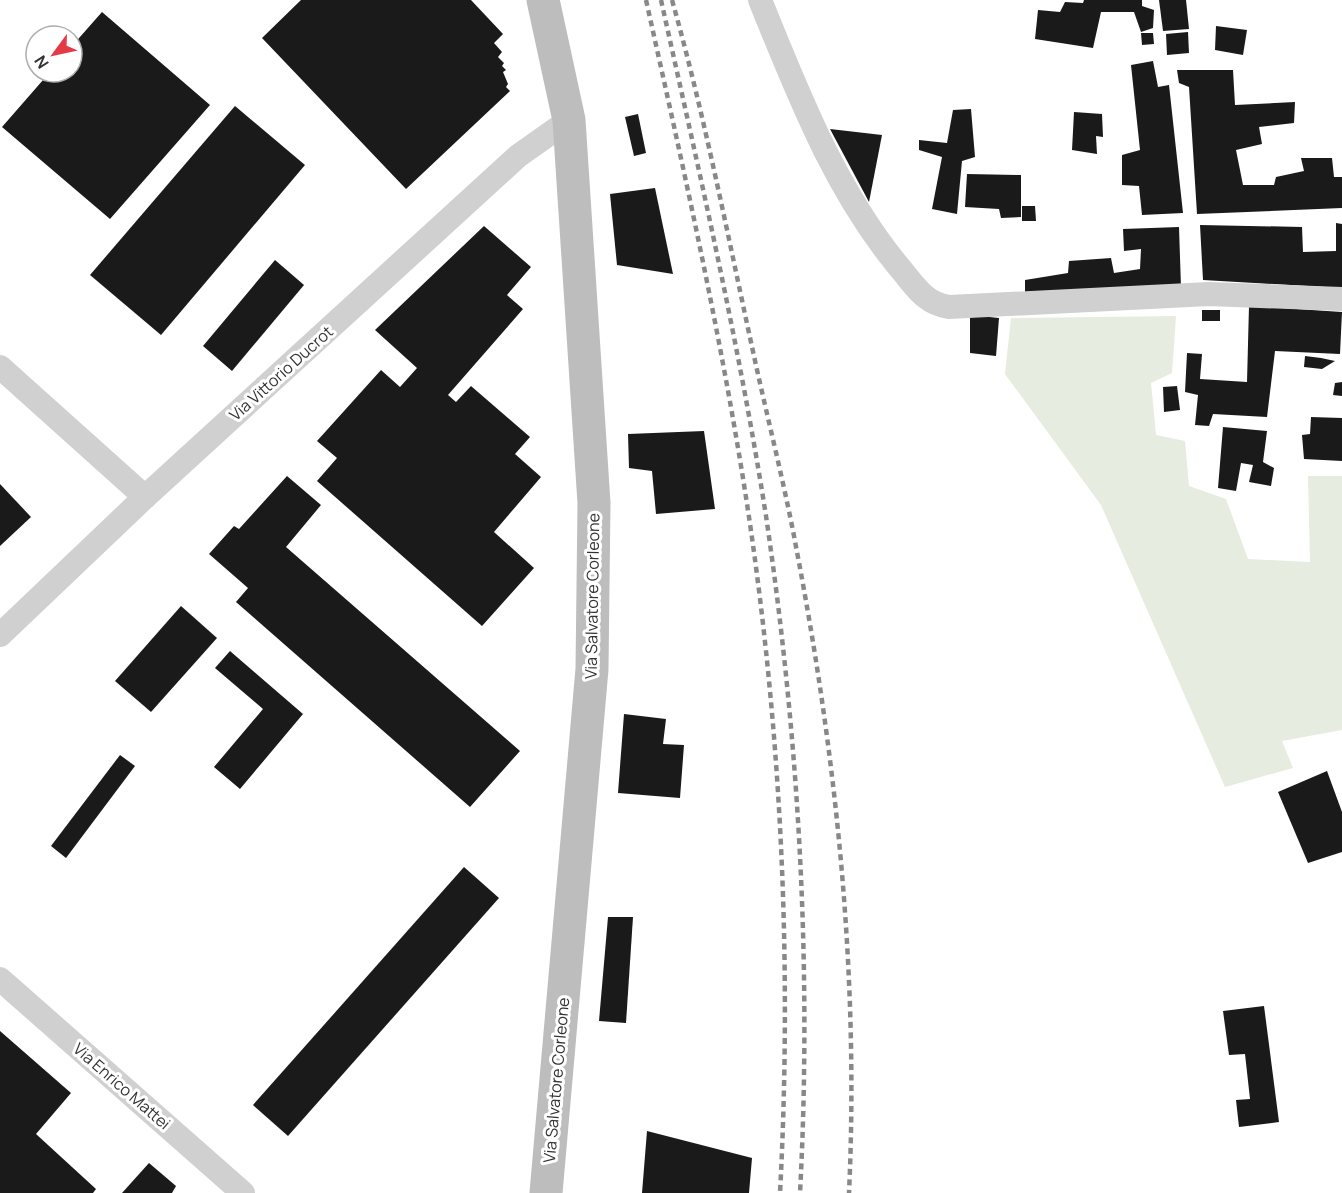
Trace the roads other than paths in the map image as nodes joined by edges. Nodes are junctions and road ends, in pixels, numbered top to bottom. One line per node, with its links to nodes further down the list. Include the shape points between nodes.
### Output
1 (543, 0): 3 (street, Via Salvatore Corleone)
2 (760, 0): 4 (street, via 811,123 848,195 896,264 931,302 949,307 1209,294)
3 (569, 120): 6 (street, Via Vittorio Ducrot, via 518,156); 10 (street, Via Salvatore Corleone, via 594,503 592,669)
4 (1342, 299)
5 (0, 367): 6 (street)
6 (145, 497): 7 (street, Via Vittorio Ducrot)
7 (0, 635)
8 (0, 979): 9 (street, Via Enrico Mattei)
9 (243, 1193)
10 (546, 1193)

